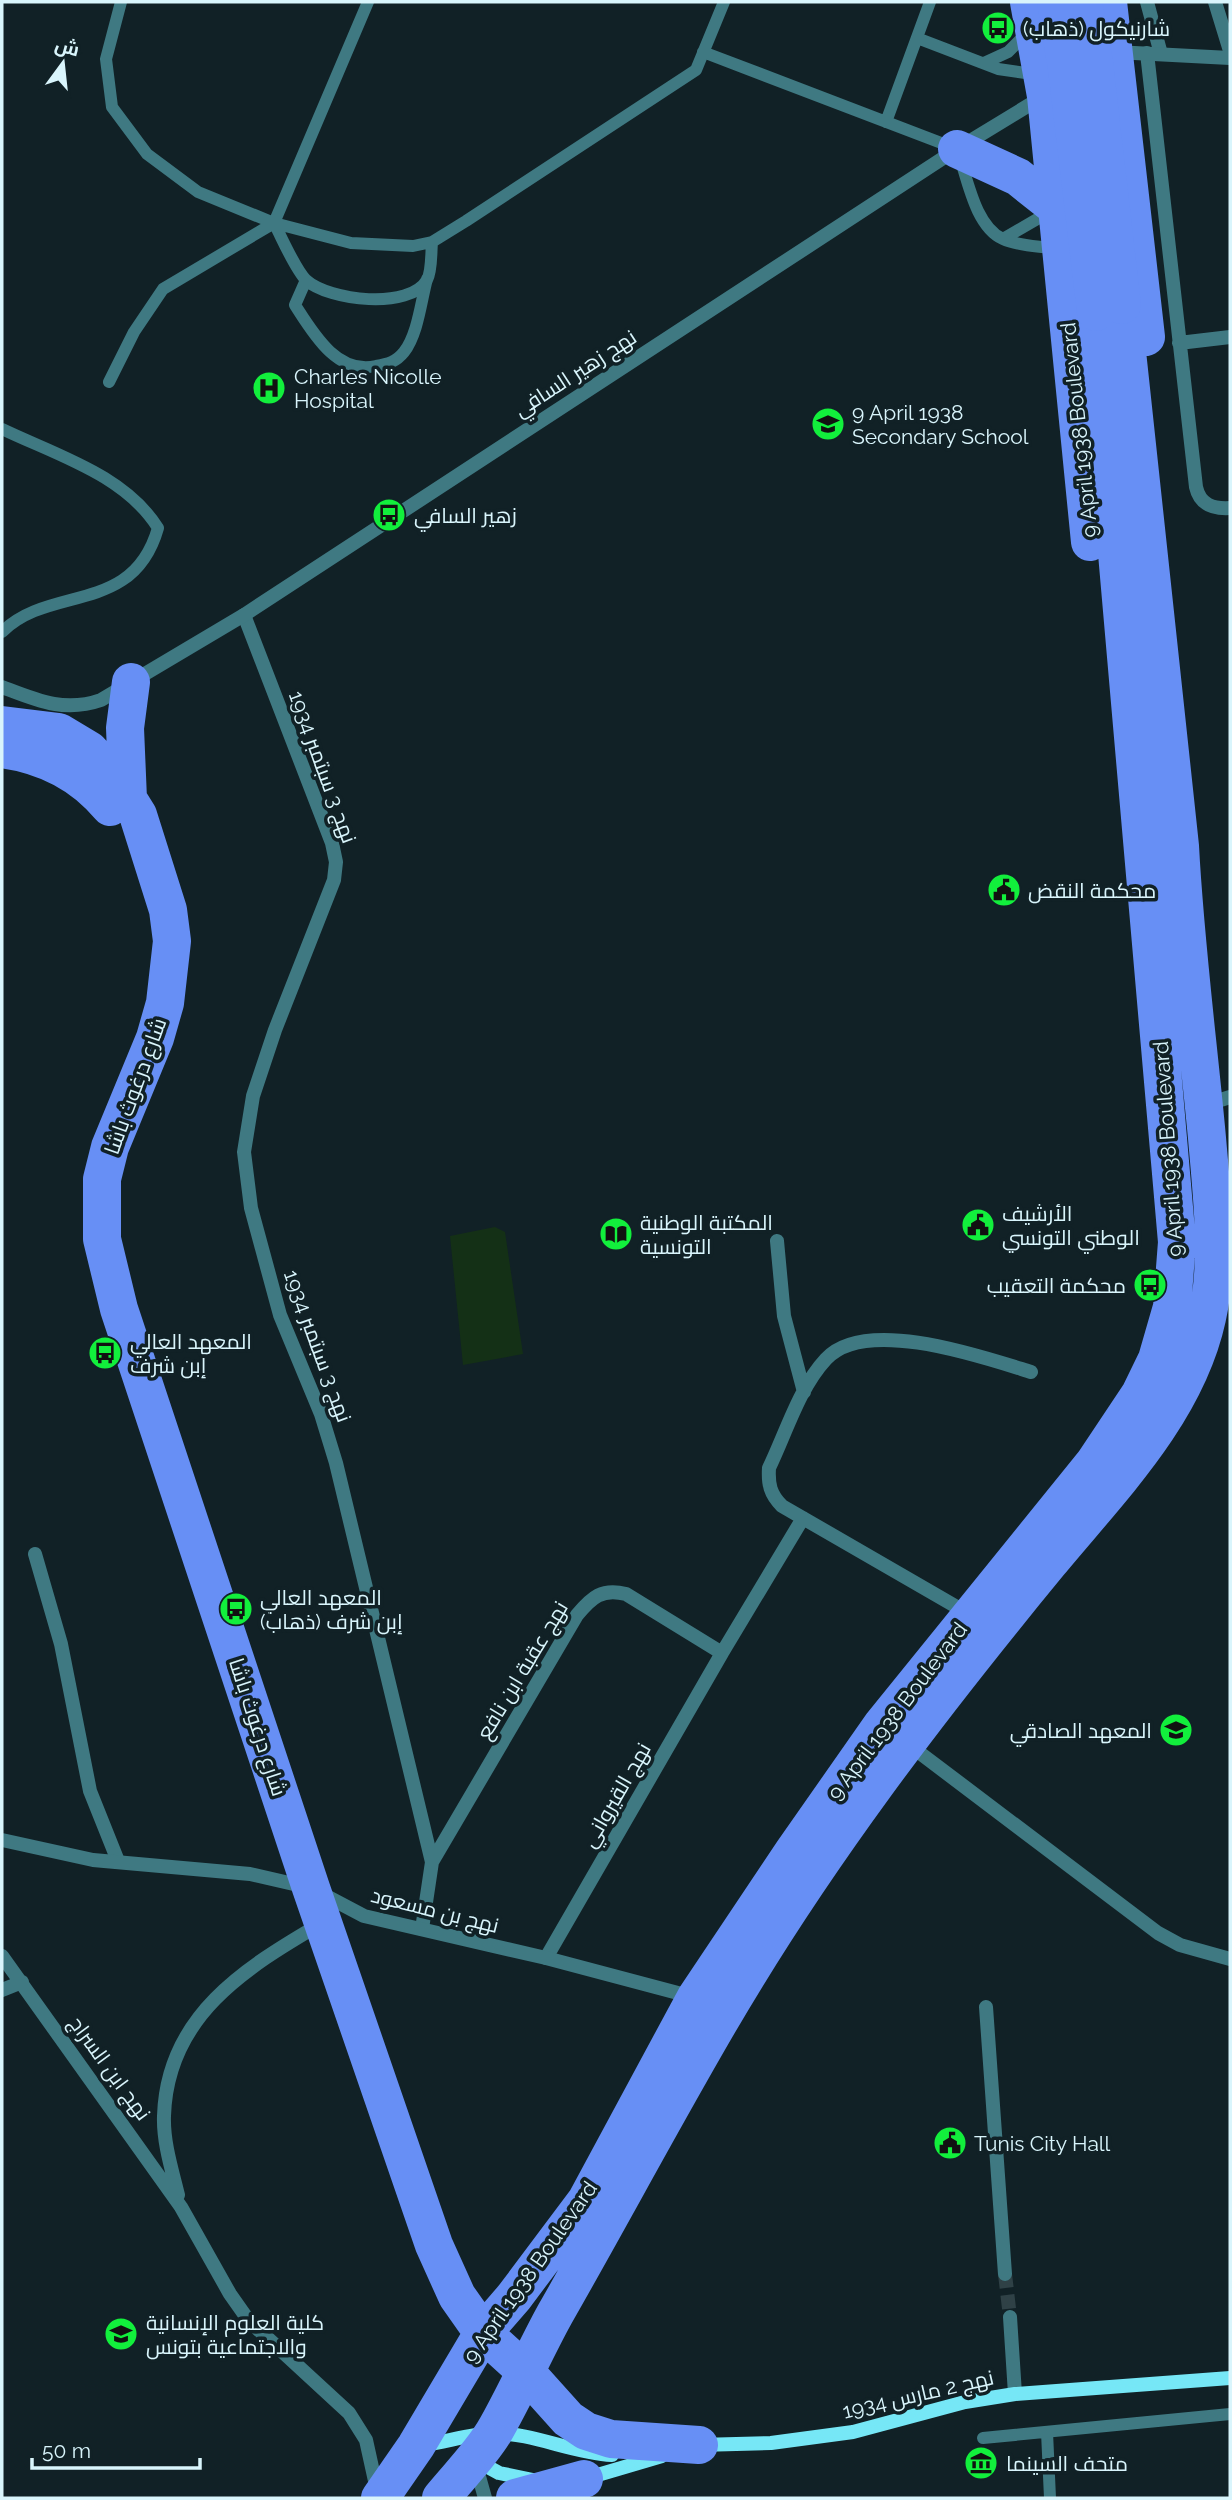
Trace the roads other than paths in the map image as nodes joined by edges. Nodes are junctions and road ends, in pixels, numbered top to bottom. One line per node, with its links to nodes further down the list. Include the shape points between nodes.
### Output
1 (121, 2): 20 (lane, via 106,59 112,107 147,154 198,192)
2 (368, 2): 20 (lane)
3 (724, 2): 12 (lane)
4 (929, 2): 10 (lane)
5 (1083, 2): 26 (main road, 9 April 1938 Boulevard, bridge, via 1094,63)
6 (1108, 2): 13 (main road, 9 April 1938 Boulevard)
7 (1147, 2): 13 (street)
8 (1215, 2): 11 (street)
9 (1037, 10): 13 (main road, via 1072,39); 15 (lane, via 1008,52); 16 (main road, 9 April 1938 Boulevard); 26 (main road, 9 April 1938 Boulevard, bridge, via 1067,69)
10 (916, 38): 15 (lane); 17 (lane)
11 (1230, 51)
12 (703, 52): 17 (lane); 22 (lane, via 696,70)
13 (1141, 52): 14 (street); 16 (street, نهج زهير السافي); 28 (street); 38 (main road, 9 April 1938 Boulevard, via 1167,541)
14 (1230, 58)
15 (984, 63): 16 (lane)
16 (1043, 85): 18 (street, نهج زهير السافي); 19 (main road, 9 April 1938 Boulevard)
17 (886, 122): 18 (lane)
18 (957, 149): 19 (main road, via 1018,177); 21 (lane, via 986,225); 32 (street, نهج زهير السافي)
19 (1057, 208): 21 (lane); 23 (main road, 9 April 1938 Boulevard)
20 (274, 223): 22 (lane, via 351,243 413,246); 25 (lane); 29 (lane, via 163,289)
21 (1003, 239): 23 (lane)
22 (432, 242): 24 (lane)
23 (1061, 250): 38 (main road, 9 April 1938 Boulevard, via 1092,566)
24 (427, 279): 25 (lane, via 410,296 367,299 333,295); 25 (lane, via 406,350 394,362 366,369 341,361 318,342 295,305)
25 (306, 280)
26 (1109, 309): 38 (main road, 9 April 1938 Boulevard)
27 (1230, 337): 28 (street)
28 (1179, 343): 31 (street, via 1197,493 1210,506)
29 (109, 382)
30 (2, 429): 33 (lane, via 110,481 147,511 158,528 151,551 114,587 15,619)
31 (1230, 508)
32 (244, 615): 34 (street, نهج زهير السافي); 51 (street, نهج 3 سبتمبر 1934, via 336,862 330,891 253,1096 244,1152 251,1208 280,1315 336,1463)
33 (2, 632)
34 (131, 682): 36 (street, نهج زهير السافي); 37 (main road, via 125,740)
35 (2, 687): 36 (street)
36 (17, 738): 37 (main road, شارع درغوث باشا, via 59,732 89,750); 39 (main road, شارع درغوث باشا, via 99,794)
37 (128, 799): 39 (main road, شارع درغوث باشا)
38 (1162, 851): 40 (main road, 9 April 1938 Boulevard, via 1185,933); 46 (main road, 9 April 1938 Boulevard, via 1177,1242 1172,1307 1157,1359 1140,1394)
39 (150, 854): 52 (main road, شارع درغوث باشا, via 168,910 170,973 155,1038 110,1147 102,1179 102,1239 119,1309)
40 (1217, 1101): 46 (main road, 9 April 1938 Boulevard, via 1214,1250 1207,1318 1177,1400 1128,1466)
41 (777, 1241): 43 (street, via 784,1316)
42 (1031, 1372): 43 (street, via 970,1352 877,1339 846,1344 826,1359)
43 (804, 1392): 44 (street, via 769,1468 768,1482 773,1497)
44 (803, 1518): 46 (street); 47 (street)
45 (35, 1554): 50 (street, via 61,1644 90,1791)
46 (983, 1622): 48 (main road, 9 April 1938 Boulevard)
47 (722, 1653): 51 (street, نهج عقبة ابن نافع, via 626,1594 614,1591 594,1596 577,1615); 55 (street, نهج القيرواني)
48 (894, 1733): 56 (street, via 1158,1933 1180,1945); 59 (main road, 9 April 1938 Boulevard); 61 (main road, 9 April 1938 Boulevard, via 786,1911)
49 (2, 1840): 50 (street, نهج بن مسعود, via 48,1852)
50 (118, 1861): 52 (street, نهج بن مسعود, via 250,1874)
51 (432, 1862): 53 (street, نهج عقبة ابن نافع)
52 (318, 1905): 53 (street, نهج بن مسعود); 62 (street, نهج ابن السراج, via 264,1957 220,1990 182,2044 167,2088 164,2118); 65 (main road, شارع درغوث باشا, via 434,2245 457,2296)
53 (422, 1929): 55 (street, نهج بن مسعود)
54 (2, 1956): 57 (street, نهج ابن السراج)
55 (547, 1958): 59 (street, نهج بن مسعود)
56 (1230, 1959)
57 (22, 1982): 58 (street); 62 (street, نهج ابن السراج)
58 (2, 1990)
59 (696, 1997): 61 (main road, 9 April 1938 Boulevard)
60 (986, 2007): 63 (street)
61 (683, 2055): 65 (main road, 9 April 1938 Boulevard); 65 (main road, 9 April 1938 Boulevard, via 586,2200)
62 (181, 2207): 74 (street, نهج ابن السراج, via 249,2321 349,2413 366,2440)
63 (1005, 2274)
64 (1010, 2317): 67 (street)
65 (505, 2352): 71 (main road, 9 April 1938 Boulevard); 71 (main road, 9 April 1938 Boulevard); 72 (main road, شارع درغوث باشا, via 568,2419 597,2436)
66 (1230, 2378): 67 (main road, نهج 2 مارس 1934)
67 (1015, 2394): 72 (main road, نهج 2 مارس 1934, via 965,2402 853,2432)
68 (1230, 2414): 69 (lane)
69 (1047, 2432): 70 (lane); 79 (lane)
70 (983, 2438)
71 (460, 2443): 72 (main road, نهج 2 مارس 1934, via 598,2454); 73 (main road, نهج 2 مارس 1934, via 487,2469 514,2479); 74 (main road, 9 April 1938 Boulevard); 75 (main road); 76 (main road, 9 April 1938 Boulevard); 77 (street)
72 (699, 2445): 73 (main road, نهج 2 مارس 1934)
73 (584, 2479): 78 (main road)
74 (379, 2498)
75 (408, 2498)
76 (441, 2498)
77 (485, 2498)
78 (515, 2498)
79 (1049, 2498)

